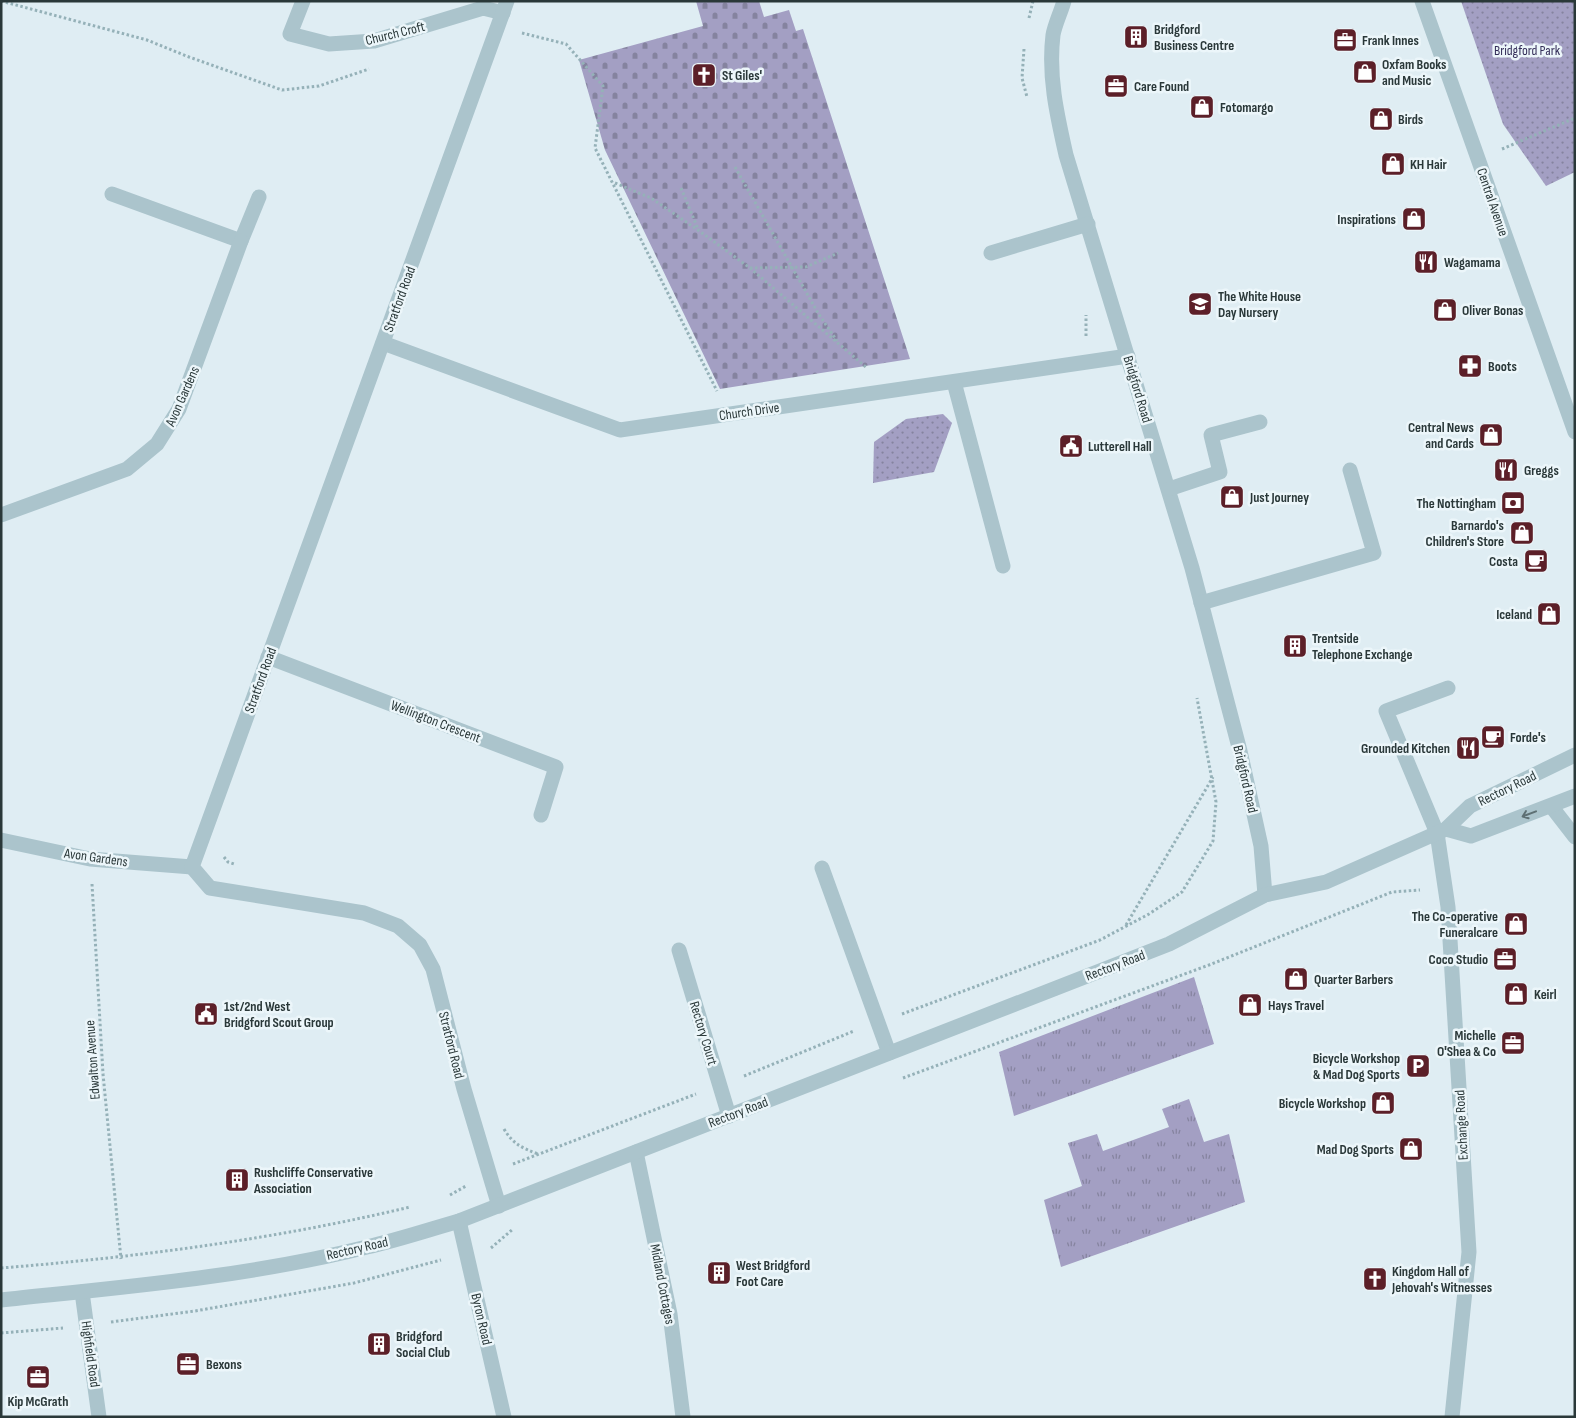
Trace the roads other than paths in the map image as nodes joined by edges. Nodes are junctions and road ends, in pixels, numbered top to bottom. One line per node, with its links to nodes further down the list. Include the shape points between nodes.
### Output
1 (303, 1): 4 (street, Church Croft, via 290,34 329,44 374,41 483,8)
2 (1064, 1): 7 (street, Bridgford Road, via 1053,33 1051,76 1064,146)
3 (1422, 1): 14 (street, Central Avenue)
4 (505, 7): 10 (street, Stratford Road)
5 (112, 194): 8 (street)
6 (259, 197): 8 (street, Avon Gardens)
7 (1088, 224): 9 (street); 11 (street, Bridgford Road)
8 (242, 241): 17 (street, Avon Gardens, via 179,409 157,444 126,469)
9 (991, 253)
10 (382, 344): 12 (street, Church Drive, via 620,430); 20 (street, Stratford Road)
11 (1128, 356): 12 (street, Church Drive); 16 (street, Bridgford Road)
12 (954, 382): 18 (street)
13 (1260, 422): 16 (street, via 1211,436 1220,472)
14 (1575, 432)
15 (1350, 470): 19 (street, via 1374,553)
16 (1168, 489): 19 (street, Bridgford Road)
17 (1, 514)
18 (1003, 566)
19 (1201, 603): 31 (street, Bridgford Road, via 1262,846)
20 (268, 657): 25 (street, Wellington Crescent, via 556,767); 29 (street, Stratford Road)
21 (1448, 688): 26 (street, Exchange Road, via 1386,711)
22 (1575, 755): 26 (street, Rectory Road, via 1470,806)
23 (1575, 796): 24 (street)
24 (1551, 806): 26 (street, one-way to 26, via 1471,836); 27 (street)
25 (541, 815)
26 (1442, 831): 31 (street, Rectory Road, via 1326,882); 43 (street, Exchange Road, via 1469,1252)
27 (1575, 837)
28 (1, 840): 29 (street, Avon Gardens, via 90,858)
29 (192, 867): 36 (street, Stratford Road, via 210,888 364,913 398,926 420,946 433,969)
30 (822, 868): 33 (street)
31 (1265, 895): 33 (street, Rectory Road, via 1169,944)
32 (679, 950): 34 (street, Rectory Court)
33 (889, 1053): 34 (street, Rectory Road)
34 (729, 1116): 35 (street, Rectory Road)
35 (636, 1152): 36 (street, Rectory Road); 42 (street, Midland Cottages, via 670,1314)
36 (499, 1206): 37 (street, Rectory Road)
37 (458, 1221): 38 (street, Rectory Road, via 366,1248 276,1266); 41 (street, Byron Road)
38 (82, 1292): 39 (street, Rectory Road); 40 (street, Highfield Road)
39 (1, 1300)
40 (99, 1417)
41 (504, 1417)
42 (683, 1417)
43 (1452, 1417)

